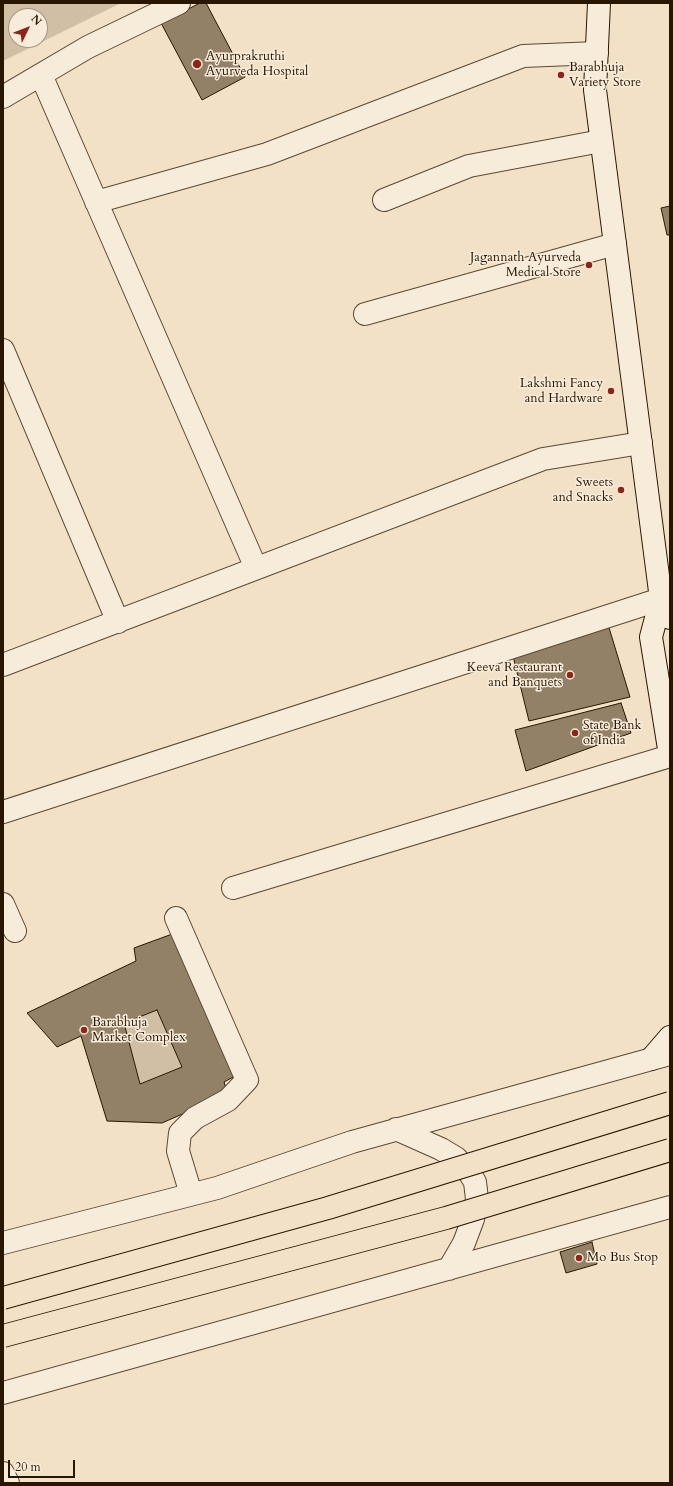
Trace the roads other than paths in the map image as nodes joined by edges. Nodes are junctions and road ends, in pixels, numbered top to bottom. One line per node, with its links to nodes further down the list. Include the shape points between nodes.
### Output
1 (179, 3): 4 (street, via 88,47)
2 (599, 3): 3 (street)
3 (597, 53): 6 (street, via 595,90); 8 (street, via 522,56 267,154)
4 (41, 75): 5 (street); 8 (street)
5 (3, 97)
6 (601, 141): 7 (street, via 469,166); 9 (street)
7 (384, 200)
8 (96, 202): 13 (street)
9 (615, 244): 10 (street); 12 (street)
10 (365, 314)
11 (3, 350): 15 (street)
12 (641, 442): 13 (street, via 543,459); 14 (street)
13 (256, 568): 15 (street)
14 (665, 609): 17 (street, via 651,637); 18 (street)
15 (118, 622): 16 (street)
16 (5, 659)
17 (670, 756): 19 (street)
18 (3, 812)
19 (233, 888)
20 (3, 904): 22 (street)
21 (176, 918): 28 (street, via 247,1080 228,1100 195,1118 180,1133 178,1151)
22 (15, 930)
23 (670, 1037): 24 (street)
24 (661, 1057): 26 (street)
25 (670, 1103): 32 (highway, bridge, via 328,1208)
26 (396, 1129): 28 (street, via 327,1149 217,1188); 31 (street, via 456,1158 467,1169 474,1182 477,1199 473,1219 464,1243)
27 (670, 1150): 33 (highway, bridge, via 446,1218)
28 (191, 1194): 30 (street)
29 (670, 1207): 31 (street)
30 (3, 1243)
31 (449, 1269): 34 (street)
32 (3, 1298)
33 (3, 1336)
34 (3, 1393)
35 (3, 1473): 36 (street)
36 (8, 1483)

